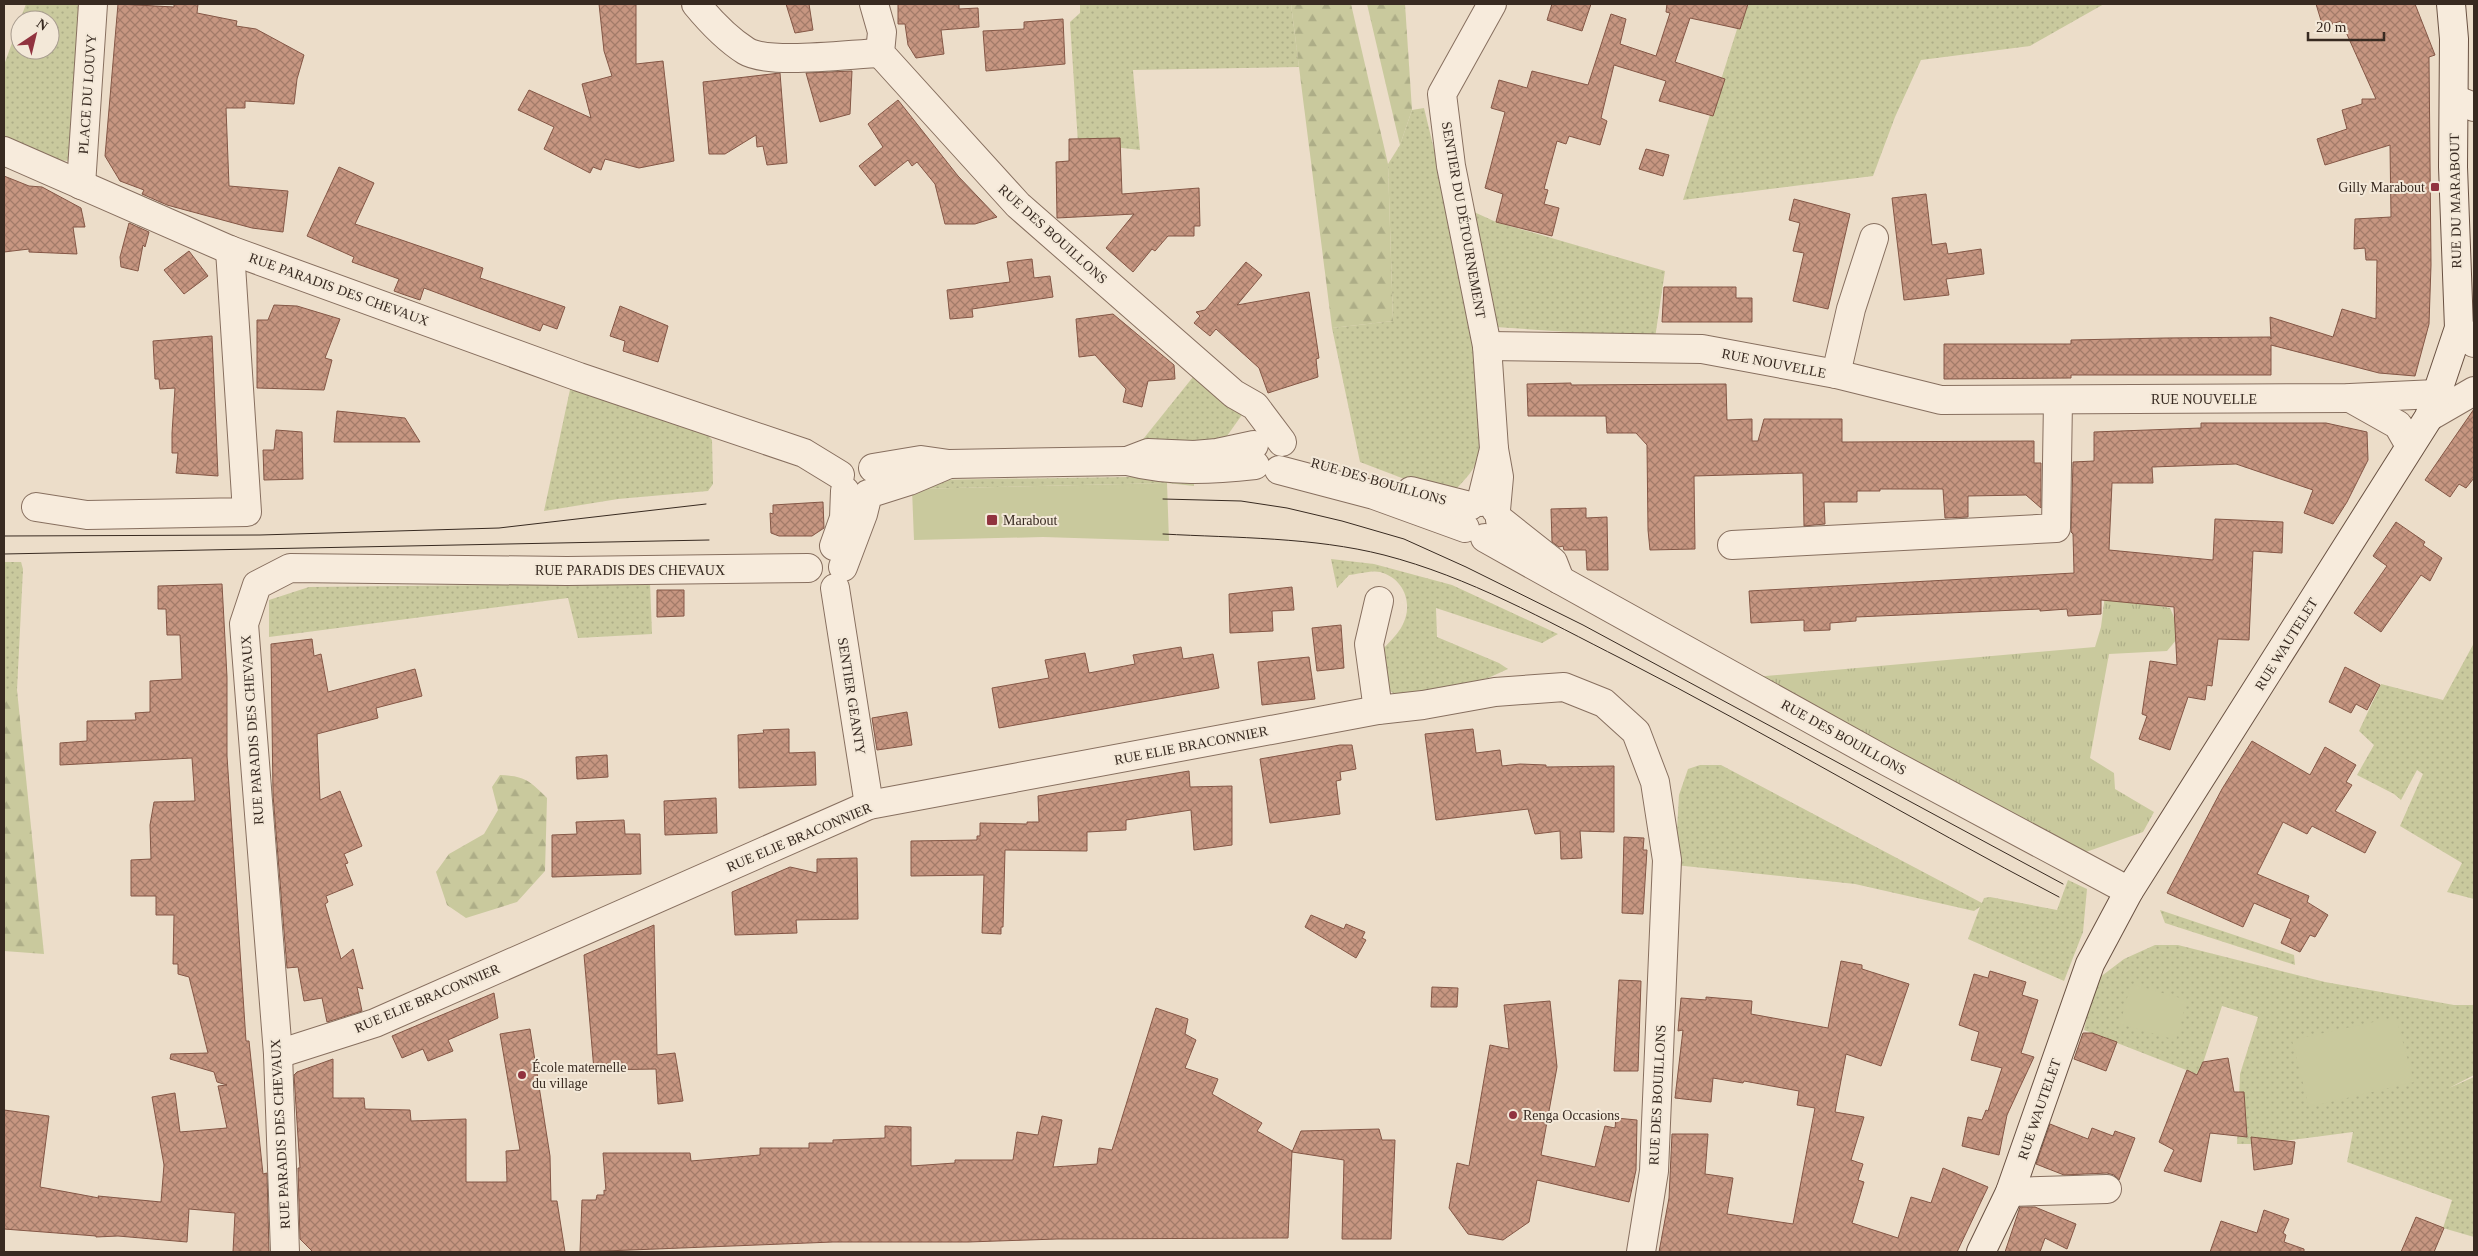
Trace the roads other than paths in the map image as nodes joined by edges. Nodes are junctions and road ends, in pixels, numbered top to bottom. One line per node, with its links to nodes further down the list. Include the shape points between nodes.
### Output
1 (93, 4): 9 (street, PLACE DU LOUVY)
2 (696, 4): 6 (street, via 748,52 768,58)
3 (874, 4): 6 (street, via 882,32)
4 (1492, 4): 13 (street, SENTIER DU DÉTOURNEMENT, via 1442,94 1451,166)
5 (2451, 4): 7 (street, RUE DU MARABOUT)
6 (880, 53): 20 (street, RUE DES BOUILLONS, via 1018,205 1234,394)
7 (2464, 103): 12 (street, RUE DU MARABOUT, via 2453,167)
8 (4, 151): 9 (street, RUE PARADIS DES CHEVAUX)
9 (81, 185): 11 (street, RUE PARADIS DES CHEVAUX)
10 (1874, 238): 14 (street, via 1851,309)
11 (230, 250): 22 (street, RUE PARADIS DES CHEVAUX, via 804,453); 23 (street, RUE PARADIS DES CHEVAUX, via 247,512 87,515)
12 (2467, 335): 18 (street, RUE DU MARABOUT)
13 (1487, 346): 14 (street, RUE NOUVELLE, via 1702,349); 24 (street, SENTIER DU DÉTOURNEMENT, via 1499,477)
14 (1836, 374): 17 (street, RUE NOUVELLE, via 1941,400)
15 (2474, 391): 18 (street)
16 (2350, 398): 17 (street, RUE NOUVELLE); 18 (street, RUE NOUVELLE); 19 (street, via 2398,425)
17 (2058, 400): 25 (street, via 2056,528)
18 (2432, 406): 19 (street, RUE WAUTELET)
19 (2410, 446): 31 (street, RUE WAUTELET)
20 (1270, 453): 21 (street, via 1194,456 1148,453 1127,461); 24 (street, RUE DES BOUILLONS, via 1374,496)
21 (949, 464): 22 (street, via 909,481); 22 (street, via 921,460 872,468 863,461 851,462 842,469)
22 (851, 487): 26 (street, SENTIER GEANTY, via 863,514)
23 (36, 507)
24 (1483, 517): 31 (street, RUE DES BOUILLONS, via 1560,580)
25 (1732, 544)
26 (829, 570): 30 (street, SENTIER GEANTY); 32 (street, RUE PARADIS DES CHEVAUX, via 290,568 257,585 244,624)
27 (1379, 601): 28 (street, via 1369,644)
28 (1378, 710): 29 (street, RUE ELIE BRACONNIER, via 1495,692 1564,687 1604,703); 30 (street, RUE ELIE BRACONNIER)
29 (1636, 732): 36 (street, RUE DES BOUILLONS, via 1655,782 1668,860 1654,1172)
30 (869, 805): 32 (street, RUE ELIE BRACONNIER, via 375,1023)
31 (2129, 891): 34 (street, RUE WAUTELET, via 2090,964)
32 (278, 1054): 35 (street, RUE PARADIS DES CHEVAUX)
33 (2106, 1189): 34 (street)
34 (2010, 1192): 37 (street, RUE WAUTELET)
35 (286, 1252)
36 (1641, 1252)
37 (1981, 1252)

